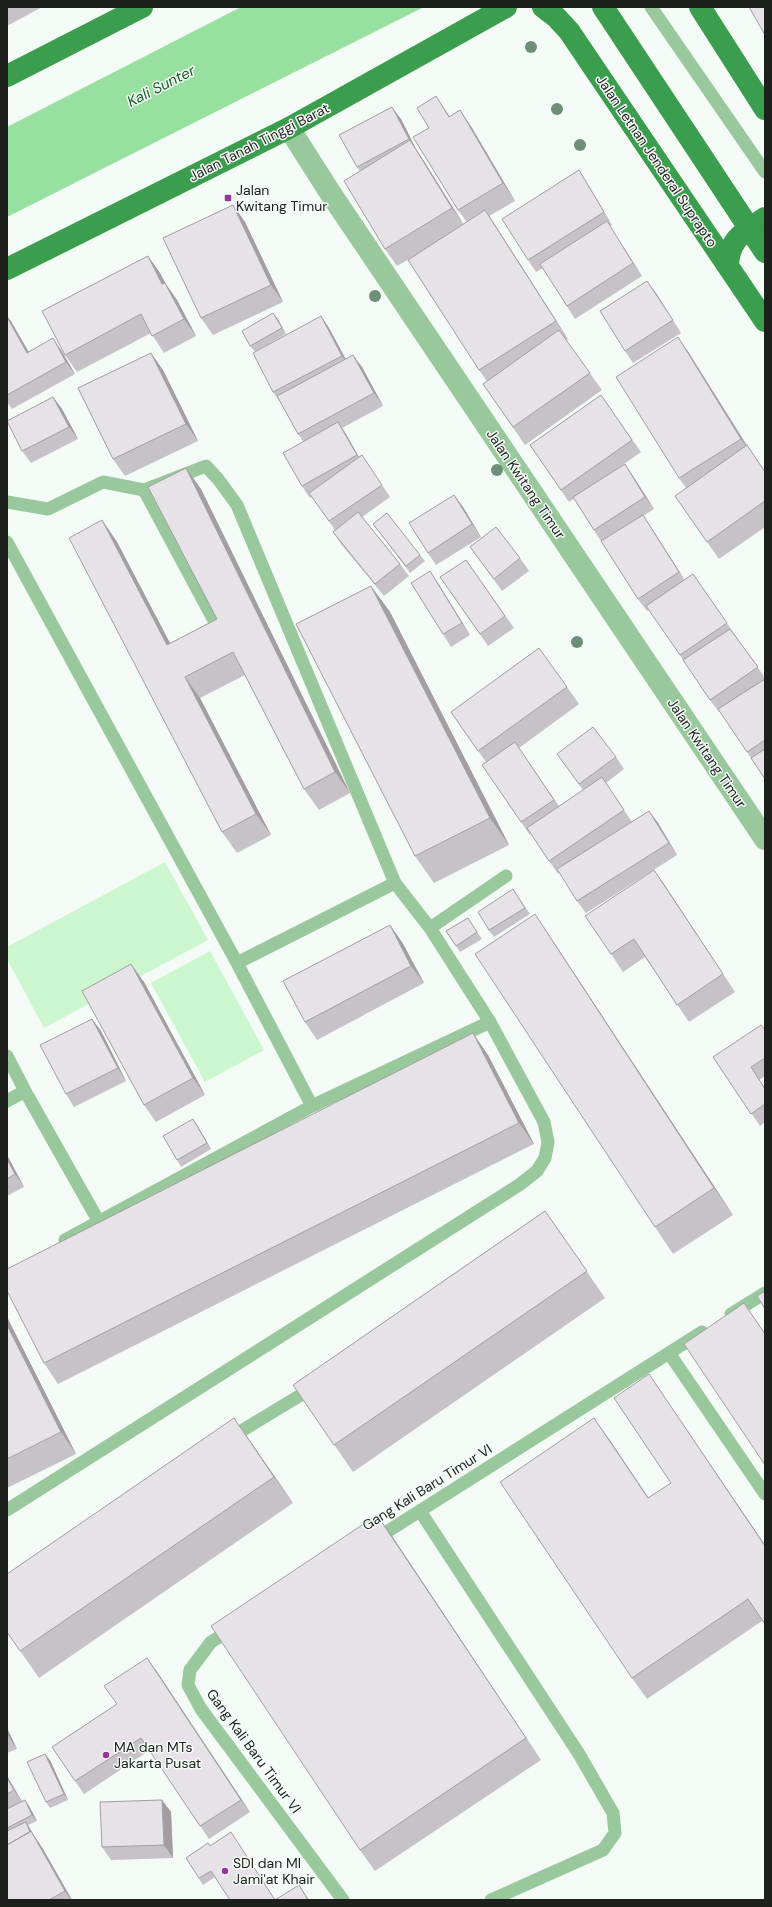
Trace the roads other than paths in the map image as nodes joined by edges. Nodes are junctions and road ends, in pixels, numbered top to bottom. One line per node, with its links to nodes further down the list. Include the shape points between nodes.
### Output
1 (142, 7): 7 (main road)
2 (506, 7): 9 (main road, Jalan Tanah Tinggi Barat)
3 (543, 7): 13 (main road, Jalan Letnan Jenderal Suprapto, via 569,30)
4 (603, 7): 12 (main road, bridge)
5 (650, 7): 10 (lane)
6 (700, 7): 8 (main road)
7 (7, 76)
8 (765, 109)
9 (289, 128): 14 (main road, Jalan Tanah Tinggi Barat); 20 (street, Jalan Kwitang Timur)
10 (765, 172)
11 (765, 218): 13 (main road, via 741,234 728,253)
12 (765, 252)
13 (728, 266): 15 (main road, Jalan Letnan Jenderal Suprapto)
14 (7, 269)
15 (765, 320)
16 (144, 490): 17 (lane, via 103,482 48,509); 19 (lane); 22 (lane, via 206,466 237,505)
17 (7, 502)
18 (7, 542): 24 (lane)
19 (218, 628)
20 (765, 839)
21 (506, 876): 23 (lane)
22 (395, 883): 23 (lane); 24 (lane)
23 (430, 928): 25 (lane)
24 (237, 963): 29 (lane)
25 (490, 1022): 29 (lane); 37 (lane, via 544,1122 548,1142 545,1158 537,1171 513,1189)
26 (7, 1056): 27 (lane)
27 (24, 1091): 28 (lane); 30 (lane)
28 (7, 1101)
29 (312, 1106): 30 (lane)
30 (99, 1222): 31 (lane)
31 (53, 1246)
32 (765, 1293): 33 (lane, Gang Kali Baru Timur VI)
33 (669, 1353): 36 (lane); 38 (lane, Gang Kali Baru Timur VI)
34 (328, 1379): 35 (lane)
35 (219, 1445)
36 (765, 1494)
37 (7, 1510)
38 (420, 1511): 39 (lane, Gang Kali Baru Timur VI); 42 (lane, via 579,1754 613,1813 615,1833 603,1850)
39 (366, 1545)
40 (244, 1621): 41 (lane, Gang Kali Baru Timur VI, via 211,1642 190,1670 188,1685 201,1709)
41 (343, 1900)
42 (491, 1900)

